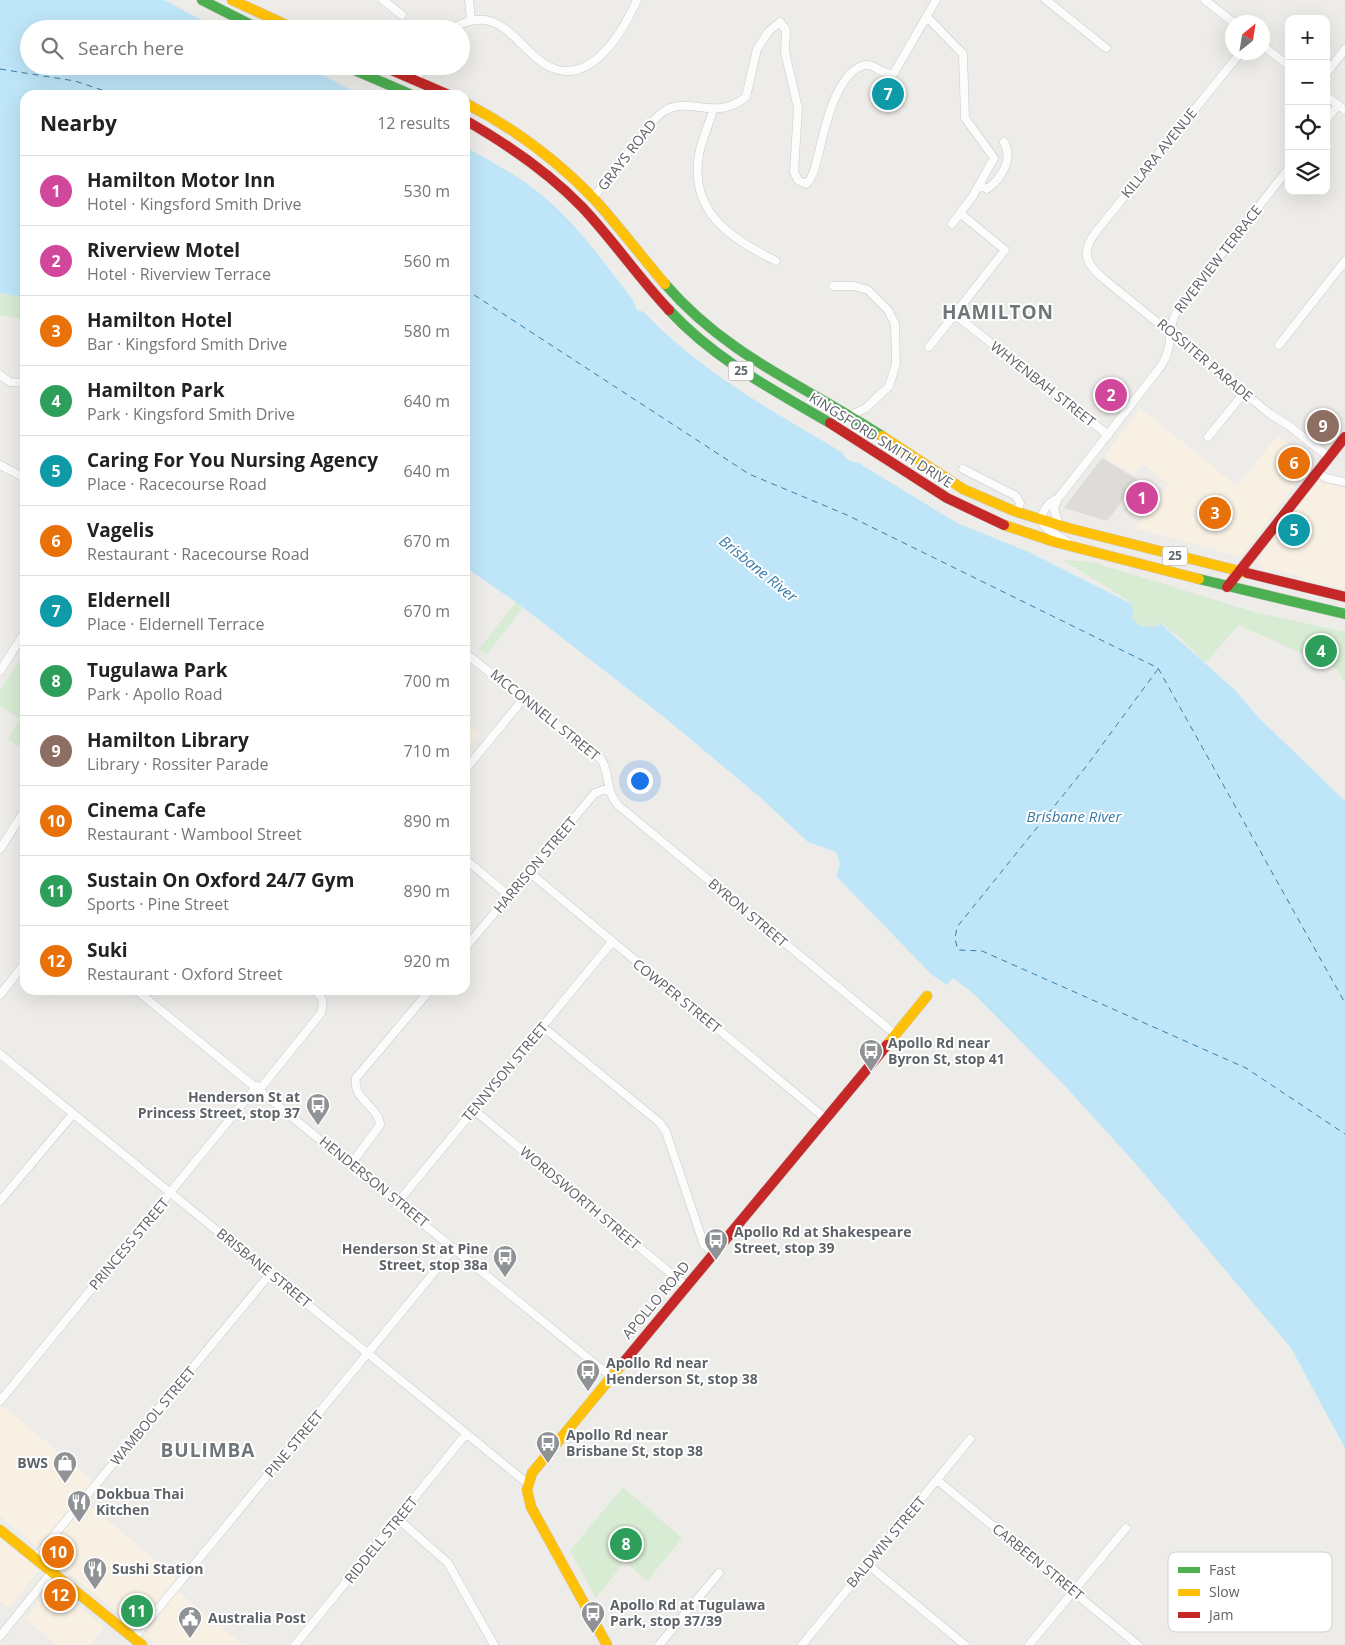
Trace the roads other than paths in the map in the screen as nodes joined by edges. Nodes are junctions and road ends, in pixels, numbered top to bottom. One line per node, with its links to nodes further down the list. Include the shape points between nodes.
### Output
1 (202, 0): 13 (main road)
2 (232, 0): 14 (main road)
3 (382, 0): 9 (street)
4 (469, 0): 12 (street)
5 (637, 0): 12 (street, via 603,55 587,66 563,70 548,66 500,24)
6 (936, 0): 11 (street)
7 (1046, 0): 15 (street)
8 (1205, 0): 10 (street)
9 (402, 15)
10 (1225, 15)
11 (927, 17): 30 (street, GRAYS ROAD, via 894,73 864,65 843,84 833,102 807,184 798,180 794,172 798,108 786,57 786,30 782,23 777,23 769,31 757,49 747,96 729,108); 35 (street, via 964,56 964,116 994,158)
12 (471, 19)
13 (241, 20)
14 (275, 20)
15 (1106, 48)
16 (1345, 50): 20 (street)
17 (1270, 52): 19 (street)
18 (1235, 60): 39 (street, KILLARA AVENUE, via 1094,233 1087,247)
19 (1285, 63)
20 (1330, 69)
21 (366, 75): 25 (main road)
22 (402, 75): 24 (main road)
23 (420, 75): 24 (street)
24 (417, 82): 26 (main road)
25 (400, 90)
26 (437, 90)
27 (1330, 99): 29 (street)
28 (470, 106): 36 (main road, KINGSFORD SMITH DRIVE / 25, via 530,142)
29 (1342, 108): 31 (street)
30 (713, 110): 36 (street, GRAYS ROAD, via 677,105 662,111); 40 (street, via 698,162 702,197 716,220 736,239)
31 (1330, 117)
32 (470, 123): 66 (main road, KINGSFORD SMITH DRIVE / 25, via 514,149 561,187 594,221 671,314 728,363 857,438 953,501 1018,530)
33 (1004, 142): 35 (street, via 1008,157 1001,175 987,189)
34 (1285, 173): 44 (street, RIVERVIEW TERRACE, via 1179,306 1171,322)
35 (980, 185): 37 (street)
36 (593, 198): 51 (main road, KINGSFORD SMITH DRIVE / 25, via 664,285 710,330 767,370)
37 (961, 214): 38 (street); 43 (street, via 1005,250)
38 (952, 224)
39 (1087, 257): 44 (street, ROSSITER PARADE, via 1101,277)
40 (776, 260)
41 (1345, 260): 45 (street)
42 (833, 286): 50 (street, via 868,290 895,322 896,364 893,377 886,390)
43 (954, 314): 46 (street); 53 (street, WHYENBAH STREET)
44 (1171, 333): 49 (street, ROSSITER PARADE); 53 (street, RIVERVIEW TERRACE, via 1171,347 1166,358)
45 (1279, 345)
46 (929, 347)
47 (0, 375): 48 (street, via 10,382)
48 (20, 383)
49 (1244, 393): 54 (street); 56 (street, ROSSITER PARADE)
50 (866, 408): 51 (street); 52 (street)
51 (849, 416): 52 (main road, KINGSFORD SMITH DRIVE / 25)
52 (864, 425): 63 (main road, KINGSFORD SMITH DRIVE / 25, via 950,482)
53 (1108, 435): 62 (street, RIVERVIEW TERRACE)
54 (1208, 437)
55 (1345, 437): 56 (main road)
56 (1329, 457): 59 (main road)
57 (0, 465): 60 (street)
58 (963, 469): 63 (street, KINGSFORD SMITH DRIVE, via 1016,496 1020,503)
59 (1317, 472): 61 (street, via 1326,478); 67 (main road)
60 (20, 475)
61 (1345, 482)
62 (1056, 500): 64 (street, RIVERVIEW TERRACE, via 1047,507); 65 (street, via 1054,509)
63 (1017, 513): 64 (main road, KINGSFORD SMITH DRIVE / 25)
64 (1042, 520): 65 (main road, KINGSFORD SMITH DRIVE / 25); 66 (street, via 1047,530 1059,534)
65 (1059, 525): 67 (main road, KINGSFORD SMITH DRIVE / 25)
66 (1071, 546): 68 (main road, KINGSFORD SMITH DRIVE / 25)
67 (1238, 572): 68 (main road); 69 (main road, KINGSFORD SMITH DRIVE / 25)
68 (1227, 587): 70 (main road, KINGSFORD SMITH DRIVE / 25)
69 (1345, 597)
70 (1345, 614)
71 (20, 640): 73 (street)
72 (470, 657): 74 (street, MCCONNELL STREET)
73 (0, 671)
74 (524, 698): 75 (street); 76 (street, MCCONNELL STREET, via 601,759)
75 (470, 764)
76 (609, 788): 80 (street, HARRISON STREET, via 595,793); 91 (street, BYRON STREET, via 611,797 619,806)
77 (20, 818): 78 (street)
78 (0, 849)
79 (470, 863): 81 (street)
80 (529, 872): 81 (street, HARRISON STREET); 83 (street, COWPER STREET)
81 (509, 896): 82 (street, HARRISON STREET)
82 (470, 942)
83 (612, 942): 90 (street, TENNYSON STREET); 96 (street, COWPER STREET)
84 (20, 969): 85 (street)
85 (0, 995)
86 (142, 995): 93 (street, HENDERSON STREET)
87 (320, 995): 93 (street, PRINCESS STREET, via 324,1002 321,1014)
88 (426, 995): 97 (street, via 356,1078 357,1092 378,1116 380,1126)
89 (927, 996): 91 (main road, APOLLO ROAD)
90 (543, 1027): 94 (street, TENNYSON STREET); 102 (street, via 660,1123 666,1132 704,1245)
91 (894, 1034): 96 (main road, APOLLO ROAD)
92 (0, 1054): 95 (street, BRISBANE STREET)
93 (258, 1088): 97 (street, HENDERSON STREET); 98 (street, PRINCESS STREET)
94 (474, 1110): 100 (street, TENNYSON STREET); 104 (street, WORDSWORTH STREET)
95 (73, 1114): 98 (street, BRISBANE STREET); 99 (street)
96 (825, 1118): 102 (main road, APOLLO ROAD)
97 (351, 1164): 100 (street, HENDERSON STREET)
98 (172, 1193): 103 (street, BRISBANE STREET); 107 (street, PRINCESS STREET)
99 (0, 1202)
100 (398, 1202): 101 (street, HENDERSON STREET)
101 (454, 1248): 105 (street, PINE STREET); 106 (street, HENDERSON STREET)
102 (714, 1253): 104 (main road, APOLLO ROAD)
103 (270, 1274): 105 (street, BRISBANE STREET); 115 (street, WAMBOOL STREET)
104 (686, 1286): 106 (main road, APOLLO ROAD)
105 (368, 1353): 108 (street, BRISBANE STREET); 121 (street, PINE STREET)
106 (610, 1376): 111 (main road, APOLLO ROAD)
107 (0, 1401)
108 (466, 1434): 111 (street, BRISBANE STREET); 112 (street, RIDDELL STREET)
109 (970, 1439): 110 (street, BALDWIN STREET)
110 (937, 1480): 116 (street, BALDWIN STREET); 119 (street, CARBEEN STREET)
111 (527, 1483): 124 (main road, via 531,1507)
112 (398, 1519): 122 (street, RIDDELL STREET); 123 (street, via 448,1563)
113 (1126, 1528): 119 (street)
114 (0, 1530): 115 (main road)
115 (35, 1558): 117 (main road)
116 (867, 1564): 126 (street, BALDWIN STREET); 127 (street)
117 (52, 1572): 120 (street); 121 (main road)
118 (719, 1573): 125 (street)
119 (1073, 1592): 128 (street); 129 (street, CARBEEN STREET)
120 (0, 1636)
121 (136, 1642)
122 (295, 1645)
123 (494, 1645)
124 (607, 1645)
125 (659, 1645)
126 (802, 1645)
127 (965, 1645)
128 (1029, 1645)
129 (1138, 1645)

